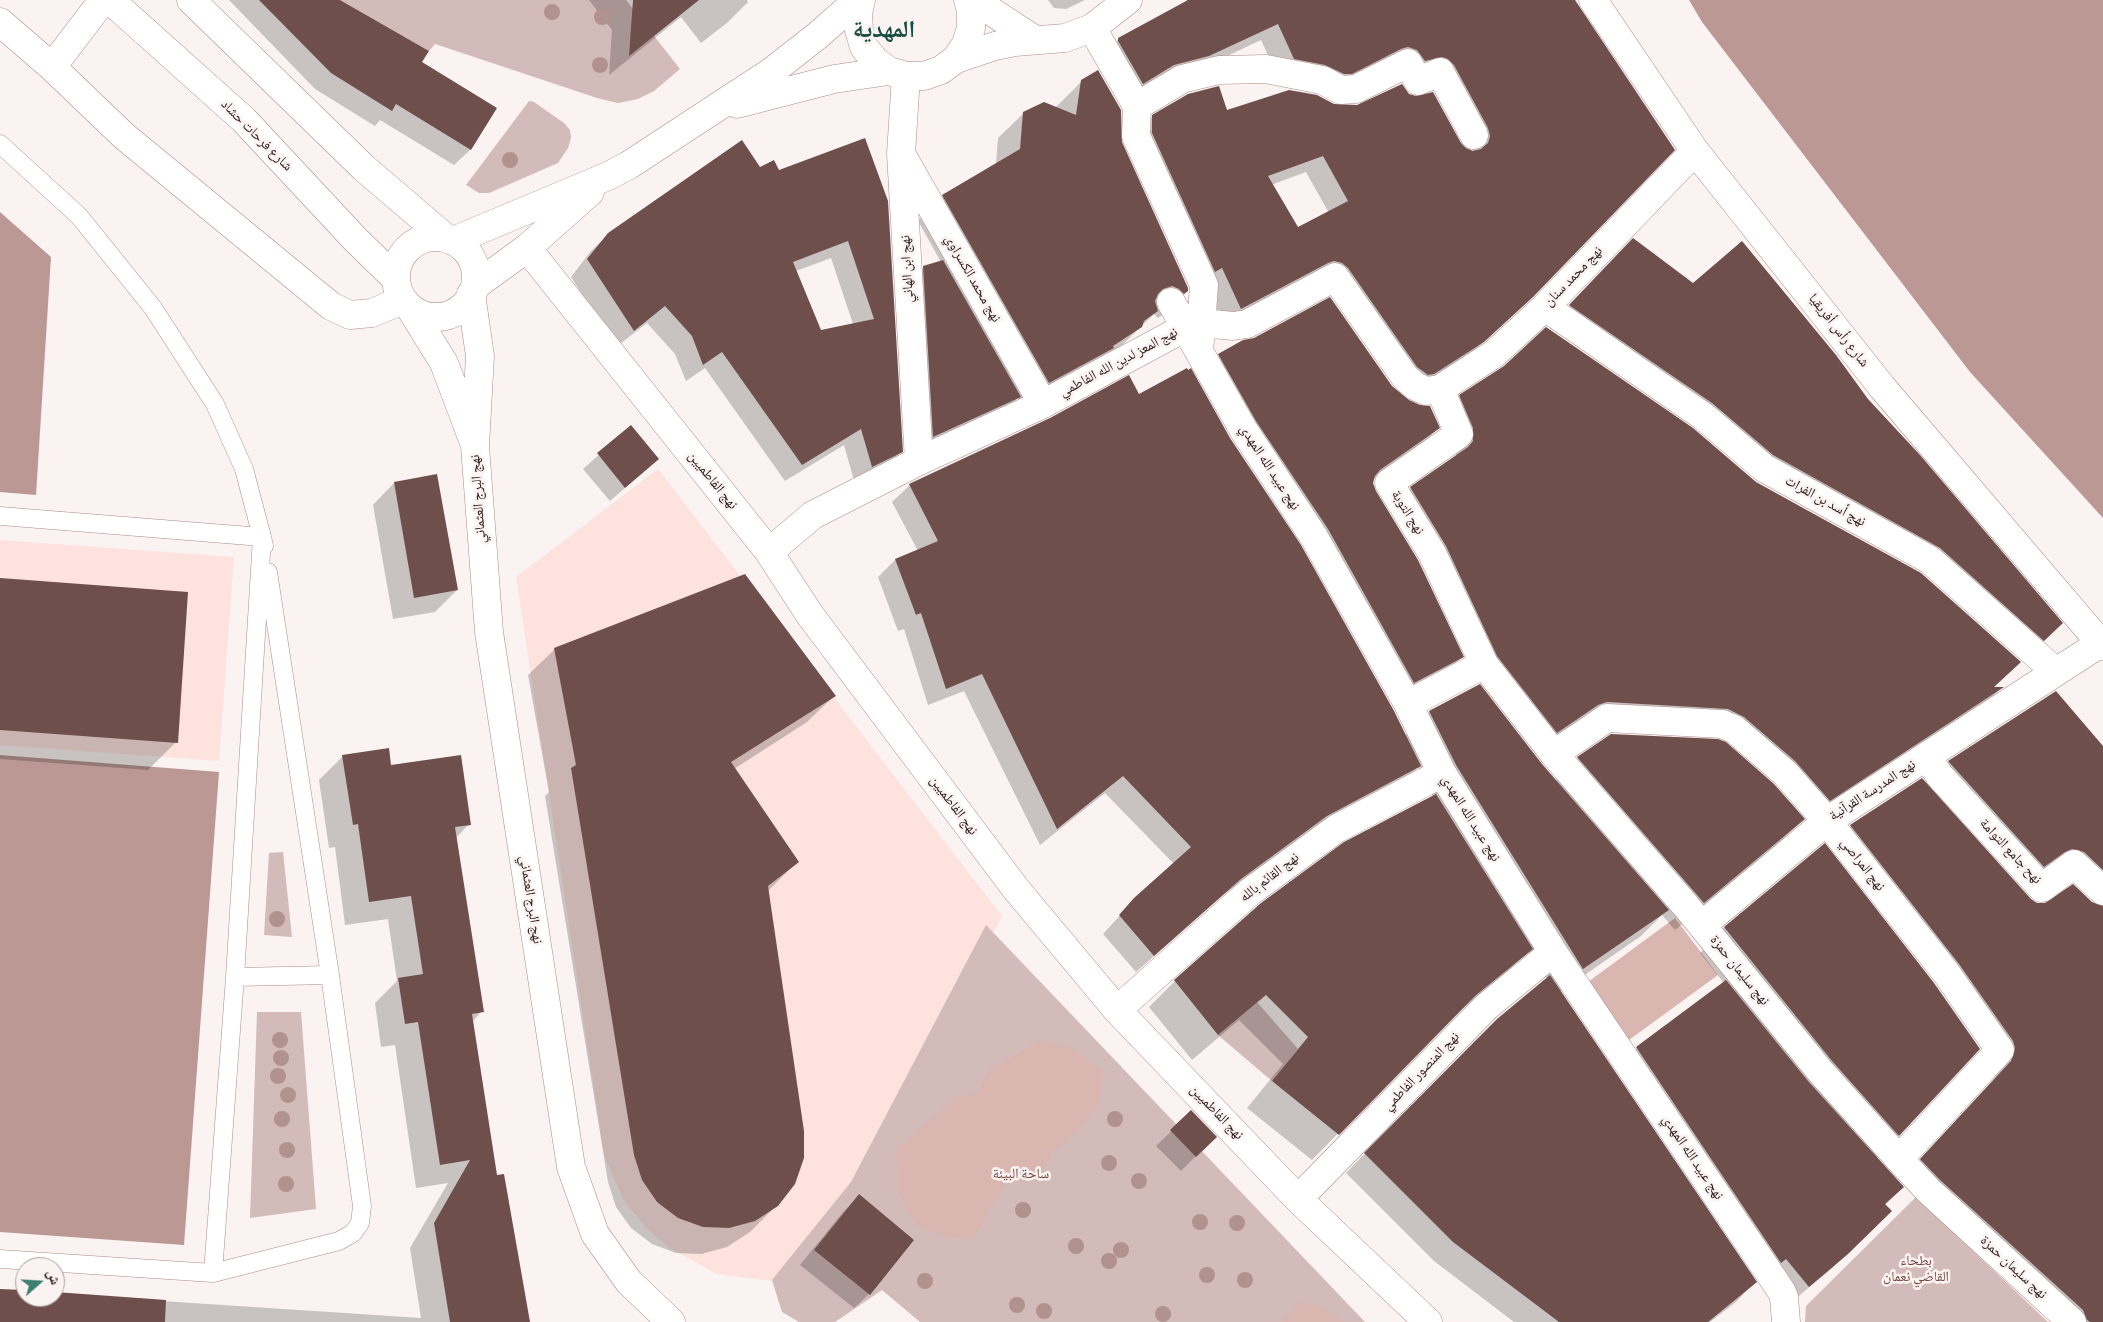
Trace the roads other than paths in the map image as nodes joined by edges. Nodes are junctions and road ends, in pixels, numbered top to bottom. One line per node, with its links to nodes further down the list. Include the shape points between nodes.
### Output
1 (103, 0): 13 (street)
2 (110, 0): 25 (street, شارع فرحات حشاد, via 244,120)
3 (190, 0): 22 (street, via 364,168)
4 (860, 0): 14 (street, via 859,30 864,47 875,61); 16 (street, via 771,72)
5 (968, 0): 12 (street, via 971,28 966,44)
6 (974, 0): 11 (street)
7 (1128, 0): 10 (street)
8 (1593, 0): 19 (street, شارع رأس أفريقيا)
9 (0, 22): 13 (street)
10 (1092, 28): 11 (street, via 1065,38); 15 (street)
11 (1035, 40): 12 (street, via 995,46)
12 (956, 58): 14 (street, via 941,70 924,76)
13 (52, 67): 25 (street, via 124,136 330,306 350,315 372,313)
14 (897, 73): 16 (street, via 834,79); 20 (street, نهج ابن الهاني)
15 (1137, 106): 17 (street, via 1182,79 1219,70 1266,69 1322,80 1342,90 1356,89 1408,63 1418,81 1440,72); 28 (street, via 1136,136 1204,285)
16 (710, 113): 21 (street)
17 (1474, 135)
18 (0, 144): 34 (lane, via 79,216 153,308 214,404 244,469)
19 (1695, 151): 27 (street, نهج محمد سنان); 36 (street, شارع رأس أفريقيا, via 1882,387)
20 (901, 154): 30 (street, نهج محمد الكسراوي); 32 (street, نهج ابن الهاني)
21 (608, 176): 22 (street); 23 (street)
22 (450, 240): 24 (street, via 467,253 473,263); 25 (street, via 429,238 411,245 403,254 397,266)
23 (527, 248): 24 (street); 35 (street, نهج الفاطميين)
24 (473, 290): 25 (street, via 464,305 455,312 431,317 420,314); 31 (street, نهج البرج العثماني, via 480,356)
25 (403, 295): 31 (street, نهج البرج العثماني, via 444,363)
26 (1171, 302): 28 (street)
27 (1545, 307): 29 (street, نهج محمد سنان, via 1494,354); 38 (street, نهج أسد بن الفرات, via 1703,416 1764,468 1930,560)
28 (1194, 325): 29 (street, via 1247,324 1335,277 1405,377 1426,391); 30 (street, نهج المعز لدين الله الفاطمي); 39 (street, نهج عبيد الله المهدي, via 1200,350 1243,429 1314,537)
29 (1440, 389): 37 (street, نهج التوبة, via 1459,434 1389,483 1432,553)
30 (1043, 404): 32 (street, نهج المعز لدين الله الفاطمي)
31 (475, 446): 54 (street, نهج البرج العثماني, via 489,632 571,1167 595,1234 629,1282)
32 (919, 461): 35 (street, نهج المعز لدين الله الفاطمي, via 813,515)
33 (0, 516): 34 (lane)
34 (262, 537): 47 (lane); 48 (lane)
35 (768, 552): 49 (street, نهج الفاطميين, via 810,615 1016,889)
36 (2102, 645): 38 (street)
37 (1484, 664): 39 (street); 40 (street, نهج سليمان حمزة)
38 (2056, 672): 41 (street, نهج المدرسة القرآنية)
39 (1408, 704): 42 (street, نهج عبيد الله المهدي)
40 (1554, 754): 43 (street, نهج المراصي, via 1607,718 1722,724 1734,729 1785,773); 45 (street, نهج سليمان حمزة)
41 (1926, 756): 43 (street, نهج المدرسة القرآنية); 44 (street, نهح جامع التوامة, via 1939,775 2042,888 2074,864)
42 (1442, 773): 46 (street, نهج عبيد الله المهدي); 49 (street, نهج القائم بالله, via 1336,829 1251,891)
43 (1827, 821): 45 (street, نهج المدرسة القرآنية); 50 (street, نهج المراصي, via 1947,974 2000,1050)
44 (2103, 892)
45 (1702, 925): 50 (street, نهج سليمان حمزة, via 1820,1071)
46 (1553, 952): 51 (street, نهج المنصور الفاطمي, via 1486,1007); 56 (street, نهج عبيد الله المهدي, via 1782,1292)
47 (330, 975): 48 (lane); 53 (lane, via 362,1206 360,1223 353,1233 339,1241)
48 (235, 977): 53 (lane)
49 (1117, 1010): 51 (street, نهج الفاطميين)
50 (1899, 1159): 57 (street, نهج سليمان حمزة, via 1929,1191)
51 (1298, 1199): 55 (street, نهج الفاطميين)
52 (0, 1259): 53 (lane)
53 (213, 1273)
54 (671, 1322)
55 (1428, 1322)
56 (1786, 1322)
57 (2072, 1322)

